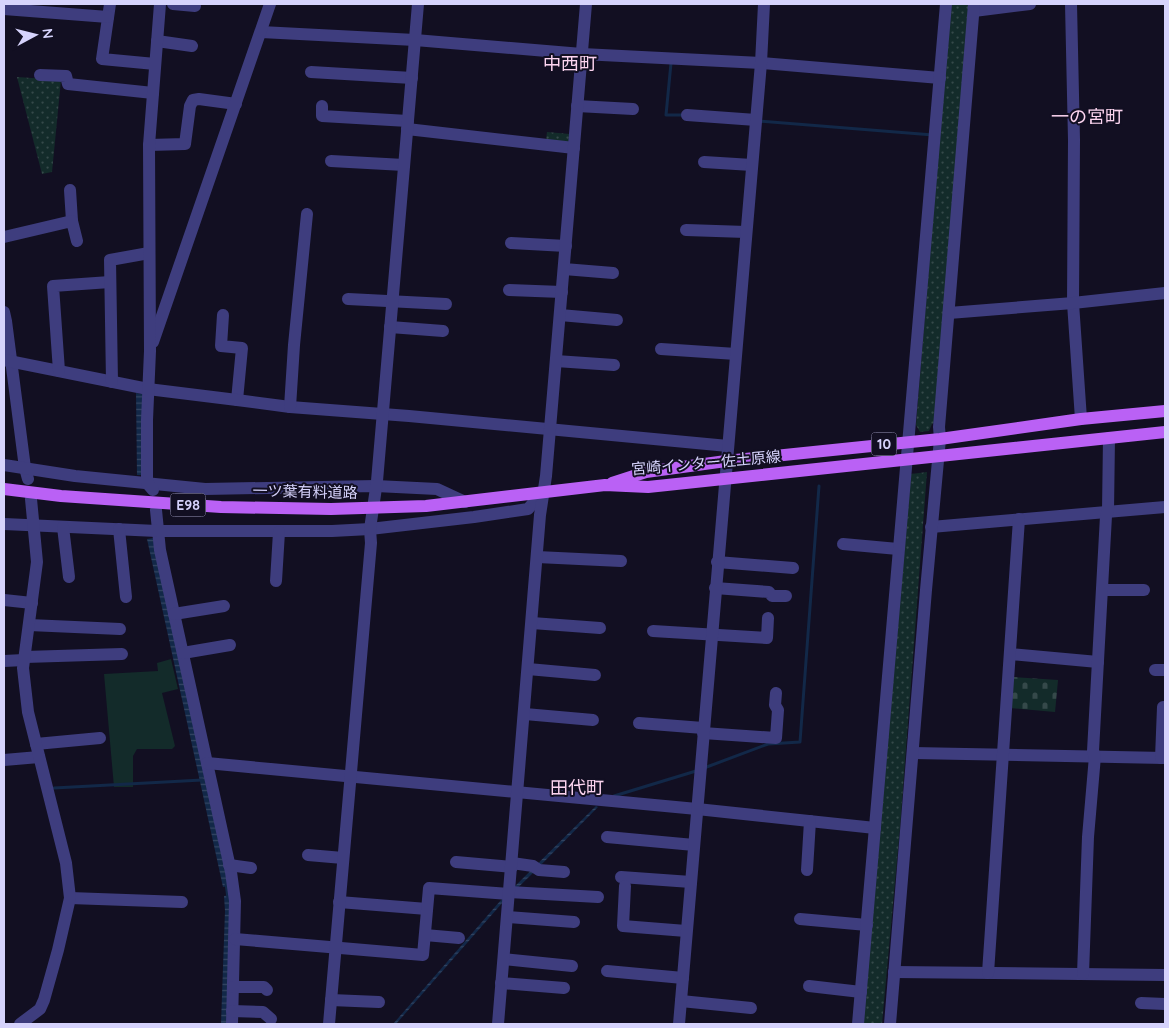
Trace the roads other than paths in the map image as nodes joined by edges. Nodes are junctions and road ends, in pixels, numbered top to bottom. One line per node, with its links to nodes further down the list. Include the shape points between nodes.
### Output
1 (160, 4): 17 (street)
2 (173, 4): 10 (street)
3 (270, 4): 15 (street)
4 (418, 4): 16 (street)
5 (586, 4): 19 (street)
6 (764, 4): 21 (street)
7 (946, 4): 25 (street)
8 (1030, 4): 11 (street)
9 (1071, 4): 58 (street)
10 (195, 6)
11 (974, 7): 61 (street)
12 (4, 9): 13 (street)
13 (65, 9): 14 (street)
14 (109, 10): 20 (street, via 102,59)
15 (261, 32): 16 (street); 27 (street)
16 (415, 40): 19 (street); 24 (street)
17 (157, 41): 18 (street); 20 (street)
18 (192, 46)
19 (582, 54): 21 (street); 28 (street)
20 (155, 64): 26 (street)
21 (761, 64): 25 (street); 32 (street)
22 (311, 72): 24 (street)
23 (40, 75): 26 (street, via 66,76 68,84)
24 (412, 78): 33 (street)
25 (940, 78): 85 (street)
26 (153, 93): 34 (street)
27 (236, 104): 34 (street, via 193,100 185,144); 68 (street)
28 (578, 106): 29 (street); 35 (street)
29 (633, 109)
30 (686, 115): 32 (street)
31 (322, 116): 33 (street)
32 (756, 120): 39 (street)
33 (408, 125): 35 (street); 38 (street)
34 (149, 145): 49 (street)
35 (574, 148): 48 (street)
36 (331, 161): 38 (street)
37 (704, 162): 39 (street)
38 (404, 165): 57 (street)
39 (752, 165): 44 (street)
40 (70, 190): 42 (street)
41 (307, 214): 77 (street)
42 (72, 221): 45 (street); 46 (street)
43 (686, 230): 44 (street)
44 (746, 232): 69 (street)
45 (4, 237)
46 (77, 241)
47 (511, 243): 48 (street)
48 (566, 246): 50 (street)
49 (149, 253): 52 (street, via 110,260); 68 (street)
50 (564, 269): 51 (street); 54 (street)
51 (613, 273)
52 (110, 282): 73 (street, via 53,286); 74 (street)
53 (509, 290): 54 (street)
54 (562, 292): 63 (street)
55 (1165, 293): 58 (street)
56 (348, 299): 57 (street)
57 (392, 300): 59 (street); 65 (street)
58 (1073, 303): 61 (street); 80 (street)
59 (446, 304)
60 (4, 312): 70 (street)
61 (949, 313): 84 (street)
62 (223, 315): 76 (street, via 222,346 242,348)
63 (560, 315): 64 (street); 71 (street)
64 (617, 320)
65 (390, 327): 66 (street); 79 (street)
66 (443, 331)
67 (661, 349): 69 (street)
68 (150, 351): 75 (street)
69 (736, 354): 86 (street)
70 (8, 360): 73 (street); 91 (street)
71 (556, 361): 72 (street); 81 (street)
72 (614, 365)
73 (59, 371): 74 (street)
74 (112, 382): 75 (street)
75 (148, 389): 76 (street); 94 (street)
76 (237, 400): 77 (street)
77 (290, 407): 79 (street)
78 (1165, 411): 80 (main road, 宮崎インター佐土原線 / 10)
79 (383, 414): 81 (street); 95 (street)
80 (1081, 419): 84 (main road, 宮崎インター佐土原線 / 10)
81 (550, 430): 86 (street); 97 (street)
82 (1165, 432): 83 (main road, 宮崎インター佐土原線 / 10)
83 (1109, 438): 87 (main road, 宮崎インター佐土原線 / 10); 103 (street)
84 (940, 439): 85 (main road, 宮崎インター佐土原線 / 10); 87 (street)
85 (909, 441): 88 (street); 89 (main road, 宮崎インター佐土原線 / 10)
86 (728, 446): 89 (street)
87 (938, 456): 88 (main road, 宮崎インター佐土原線 / 10); 108 (street)
88 (906, 460): 92 (main road, 宮崎インター佐土原線 / 10); 114 (street)
89 (726, 461): 92 (street); 93 (main road, 宮崎インター佐土原線 / 10, via 646,472)
90 (4, 465): 91 (street)
91 (27, 474): 94 (street, via 75,476)
92 (724, 479): 93 (main road, 宮崎インター佐土原線 / 10, via 648,487); 117 (street)
93 (605, 485): 97 (main road, 一ツ葉有料道路 / E98)
94 (150, 486): 95 (street, via 205,489)
95 (376, 486): 99 (street, via 437,489); 101 (street)
96 (4, 489): 101 (main road, 一ツ葉有料道路 / E98, via 221,507)
97 (542, 493): 99 (main road, 一ツ葉有料道路 / E98); 110 (street, via 528,509); 115 (street)
98 (31, 499): 106 (street)
99 (465, 502): 101 (main road, 一ツ葉有料道路 / E98)
100 (1165, 507): 103 (street)
101 (373, 509): 110 (street)
102 (156, 510): 111 (street)
103 (1108, 511): 104 (street); 122 (street)
104 (1019, 519): 108 (street); 140 (street)
105 (4, 524): 106 (street)
106 (34, 526): 107 (street); 127 (street, via 37,562)
107 (63, 527): 109 (street); 119 (street)
108 (931, 527): 154 (street)
109 (119, 529): 111 (street); 125 (street)
110 (370, 529): 112 (street); 161 (street)
111 (157, 531): 112 (street); 129 (street)
112 (279, 532): 120 (street)
113 (843, 544): 114 (street)
114 (898, 549): 165 (street)
115 (537, 557): 116 (street); 131 (street)
116 (621, 562)
117 (718, 562): 118 (street); 121 (street)
118 (793, 568)
119 (69, 577)
120 (276, 581)
121 (715, 588): 124 (street); 136 (street)
122 (1102, 590): 123 (street); 143 (street)
123 (1144, 590)
124 (786, 596)
125 (126, 597)
126 (4, 600): 127 (street)
127 (32, 603): 132 (street)
128 (224, 606): 129 (street)
129 (174, 614): 138 (street)
130 (768, 618): 136 (street, via 767,638)
131 (532, 623): 133 (street); 144 (street)
132 (29, 625): 134 (street, via 90,623); 141 (street)
133 (600, 628)
134 (120, 629)
135 (653, 631): 136 (street)
136 (711, 634): 151 (street)
137 (230, 645): 138 (street)
138 (182, 653): 160 (street)
139 (122, 654): 141 (street, via 77,650)
140 (1010, 654): 143 (street); 155 (street)
141 (24, 658): 142 (street); 153 (street, via 28,712)
142 (4, 661)
143 (1098, 662): 156 (street)
144 (528, 669): 145 (street); 148 (street)
145 (595, 675)
146 (776, 693): 151 (street, via 776,738)
147 (1165, 707): 158 (street)
148 (524, 714): 149 (street); 162 (street)
149 (593, 720)
150 (639, 723): 151 (street)
151 (703, 731): 163 (street)
152 (100, 738): 153 (street)
153 (36, 744): 157 (street)
154 (913, 753): 155 (street); 195 (street)
155 (1003, 755): 156 (street); 196 (street)
156 (1095, 756): 158 (street); 197 (street, via 1088,837)
157 (39, 757): 159 (street); 179 (street, via 66,863)
158 (1163, 758)
159 (4, 760)
160 (207, 763): 161 (street); 171 (street)
161 (350, 776): 162 (street); 169 (street)
162 (518, 792): 163 (street); 172 (street)
163 (696, 809): 164 (street); 167 (street)
164 (810, 821): 165 (street); 174 (street)
165 (875, 828): 186 (street)
166 (607, 836): 167 (street)
167 (694, 844): 176 (street)
168 (308, 855): 169 (street)
169 (343, 858): 181 (street)
170 (456, 862): 172 (street)
171 (229, 865): 173 (street); 190 (street, via 235,901)
172 (512, 865): 175 (street); 177 (street)
173 (251, 868)
174 (807, 870)
175 (564, 872)
176 (691, 882): 187 (street); 187 (street, via 623,881 622,926)
177 (509, 893): 178 (street); 182 (street, via 429,888); 183 (street)
178 (598, 897)
179 (70, 898): 180 (street); 214 (street, via 44,1000 40,1009)
180 (182, 902)
181 (339, 902): 182 (street); 191 (street)
182 (427, 909): 188 (street)
183 (507, 917): 185 (street); 192 (street)
184 (800, 919): 186 (street)
185 (574, 922)
186 (867, 925): 205 (street)
187 (686, 931): 199 (street)
188 (425, 935): 189 (street); 191 (street, via 423,955)
189 (459, 938)
190 (235, 939): 191 (street); 202 (street)
191 (336, 948): 206 (street)
192 (504, 960): 193 (street); 200 (street)
193 (572, 966)
194 (607, 971): 199 (street)
195 (894, 972): 196 (street); 219 (street)
196 (988, 973): 197 (street)
197 (1083, 974): 198 (street)
198 (1165, 975)
199 (682, 978): 208 (street)
200 (502, 983): 203 (street); 216 (street)
201 (809, 986): 205 (street)
202 (233, 987): 204 (street, via 264,987); 212 (street)
203 (564, 988)
204 (267, 990)
205 (861, 992): 218 (street)
206 (331, 1000): 207 (street); 215 (street)
207 (379, 1002)
208 (681, 1002): 211 (street); 217 (street)
209 (1141, 1003): 210 (street)
210 (1165, 1004)
211 (751, 1008)
212 (232, 1018): 213 (street, via 263,1012)
213 (271, 1019)
214 (20, 1024)
215 (329, 1024)
216 (498, 1024)
217 (679, 1024)
218 (858, 1024)
219 (890, 1024)

